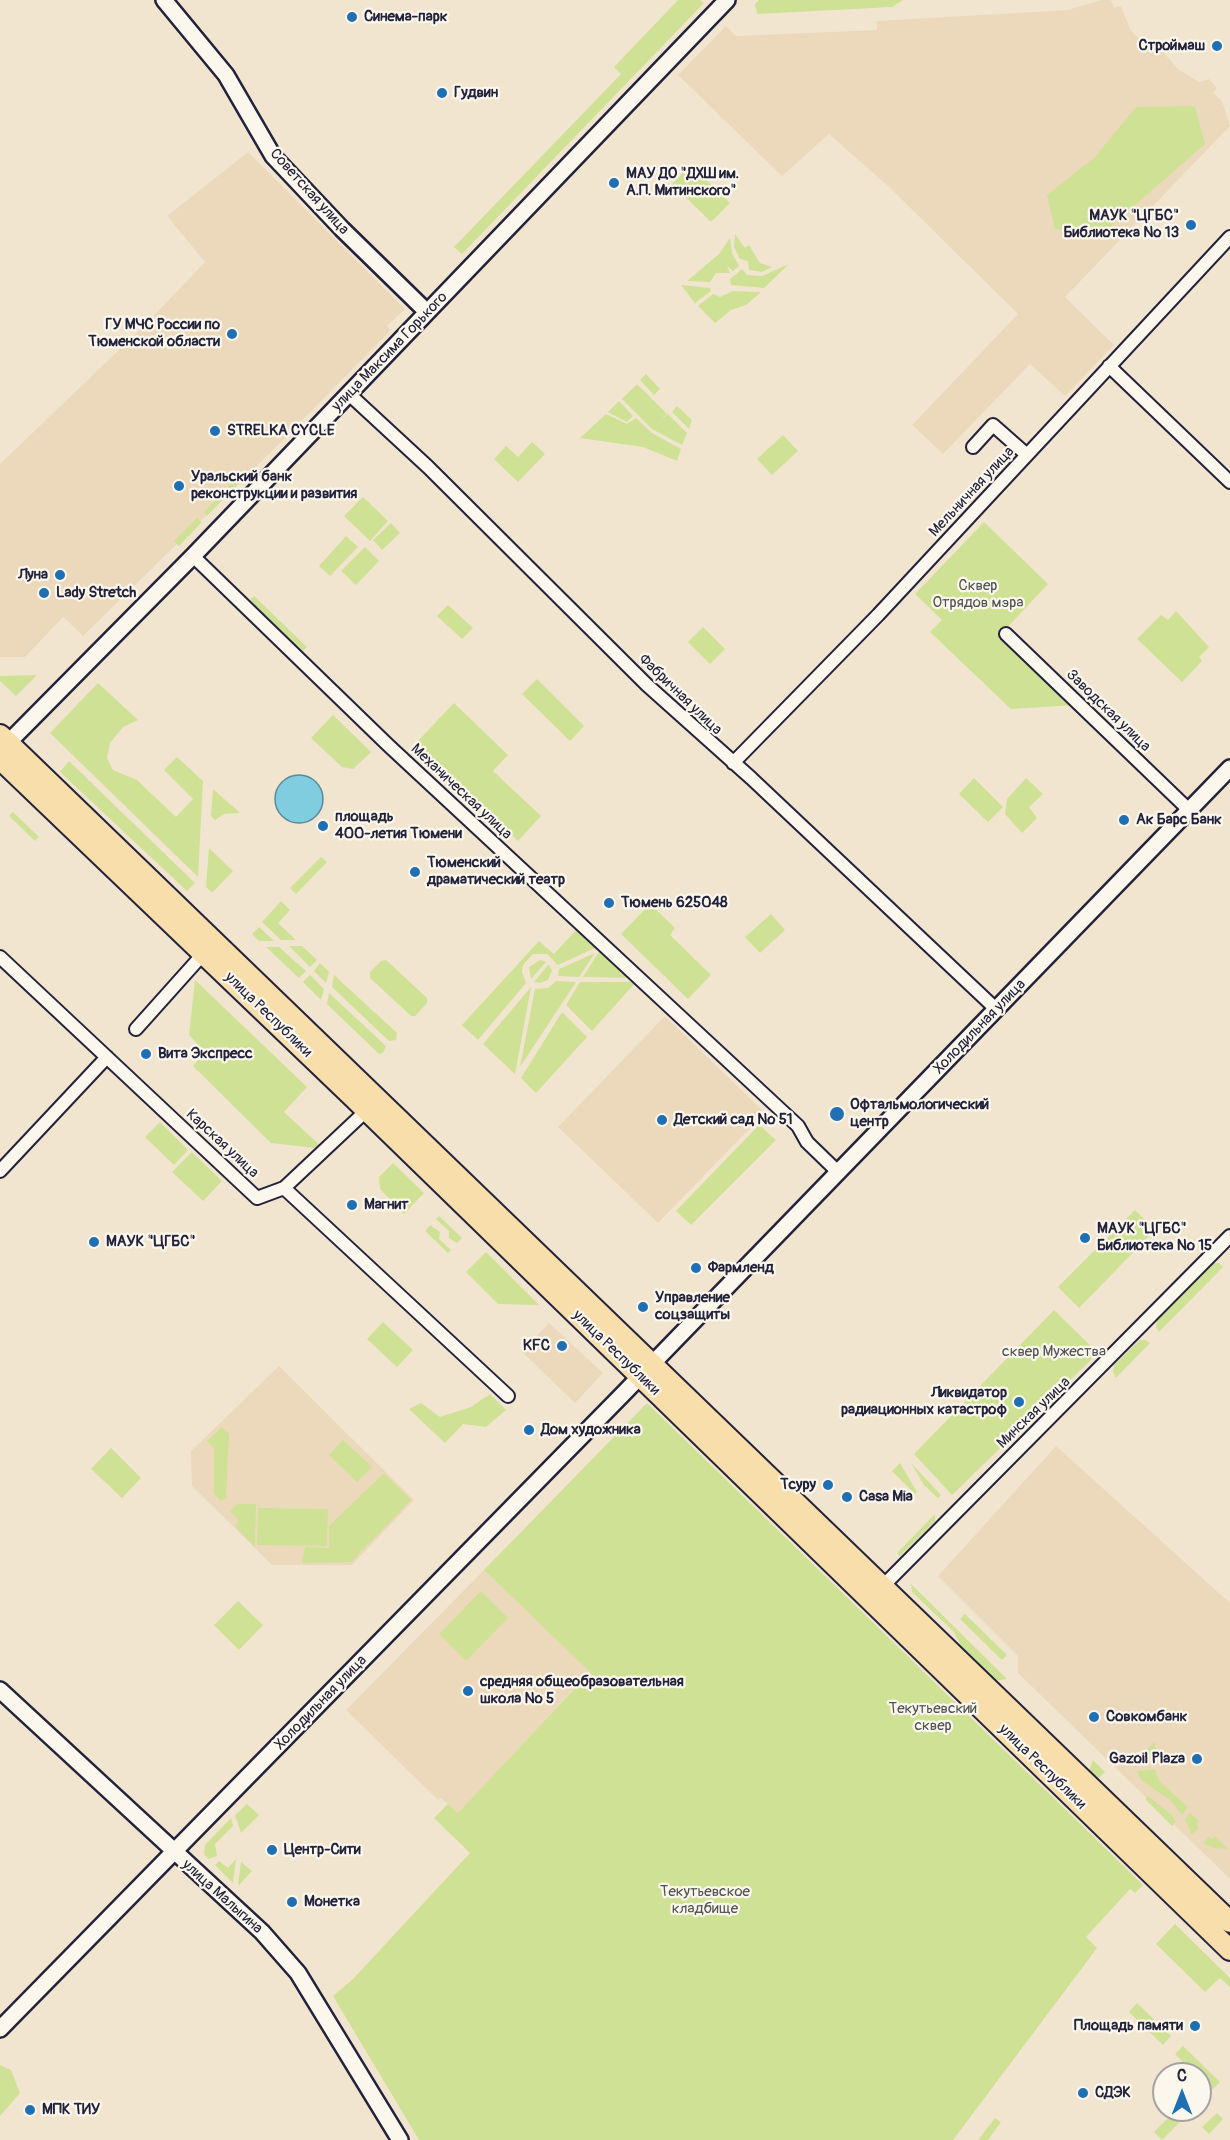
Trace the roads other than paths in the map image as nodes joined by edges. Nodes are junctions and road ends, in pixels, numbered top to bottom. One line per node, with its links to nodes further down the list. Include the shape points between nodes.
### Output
1 (166, 1): 4 (street, Советская улица, via 226,75 273,156)
2 (723, 1): 4 (street, улица Максима Горького)
3 (1230, 237): 5 (street, Мельничная улица)
4 (427, 312): 6 (street, улица Максима Горького)
5 (1109, 366): 8 (street, Мельничная улица); 9 (street)
6 (349, 394): 10 (street, улица Максима Горького); 13 (street, Фабричная улица, via 655,693)
7 (973, 447): 8 (street, via 993,425)
8 (1027, 455): 13 (street, Мельничная улица, via 878,615)
9 (1230, 482)
10 (193, 556): 12 (street, улица Максима Горького); 23 (street, Механическая улица, via 388,745 798,1126 807,1142)
11 (1006, 634): 15 (street, Заводская улица)
12 (2, 747): 16 (main road, улица Республики); 26 (main road, улица Республики)
13 (732, 763): 18 (street, Фабричная улица)
14 (1230, 768): 15 (street, Холодильная улица)
15 (1189, 810): 18 (street, Холодильная улица)
16 (204, 953): 19 (street); 21 (main road, улица Республики)
17 (0, 957): 20 (street, Карская улица)
18 (997, 1010): 23 (street, Холодильная улица)
19 (136, 1029)
20 (106, 1057): 22 (street); 24 (street, Карская улица, via 257,1198)
21 (367, 1110): 24 (street); 26 (main road, улица Республики)
22 (0, 1171)
23 (839, 1173): 26 (street, Холодильная улица)
24 (284, 1188): 27 (street)
25 (1230, 1236): 28 (street, Минская улица)
26 (647, 1370): 28 (main road, улица Республики); 30 (street, Холодильная улица); 32 (main road, улица Республики)
27 (508, 1396)
28 (884, 1586): 31 (main road, улица Республики)
29 (0, 1690): 30 (street, улица Малыгина)
30 (174, 1853): 33 (street, Холодильная улица); 34 (street, улица Малыгина, via 262,1932 298,1973)
31 (1230, 1922)
32 (1230, 1950)
33 (0, 2029)
34 (400, 2140)

